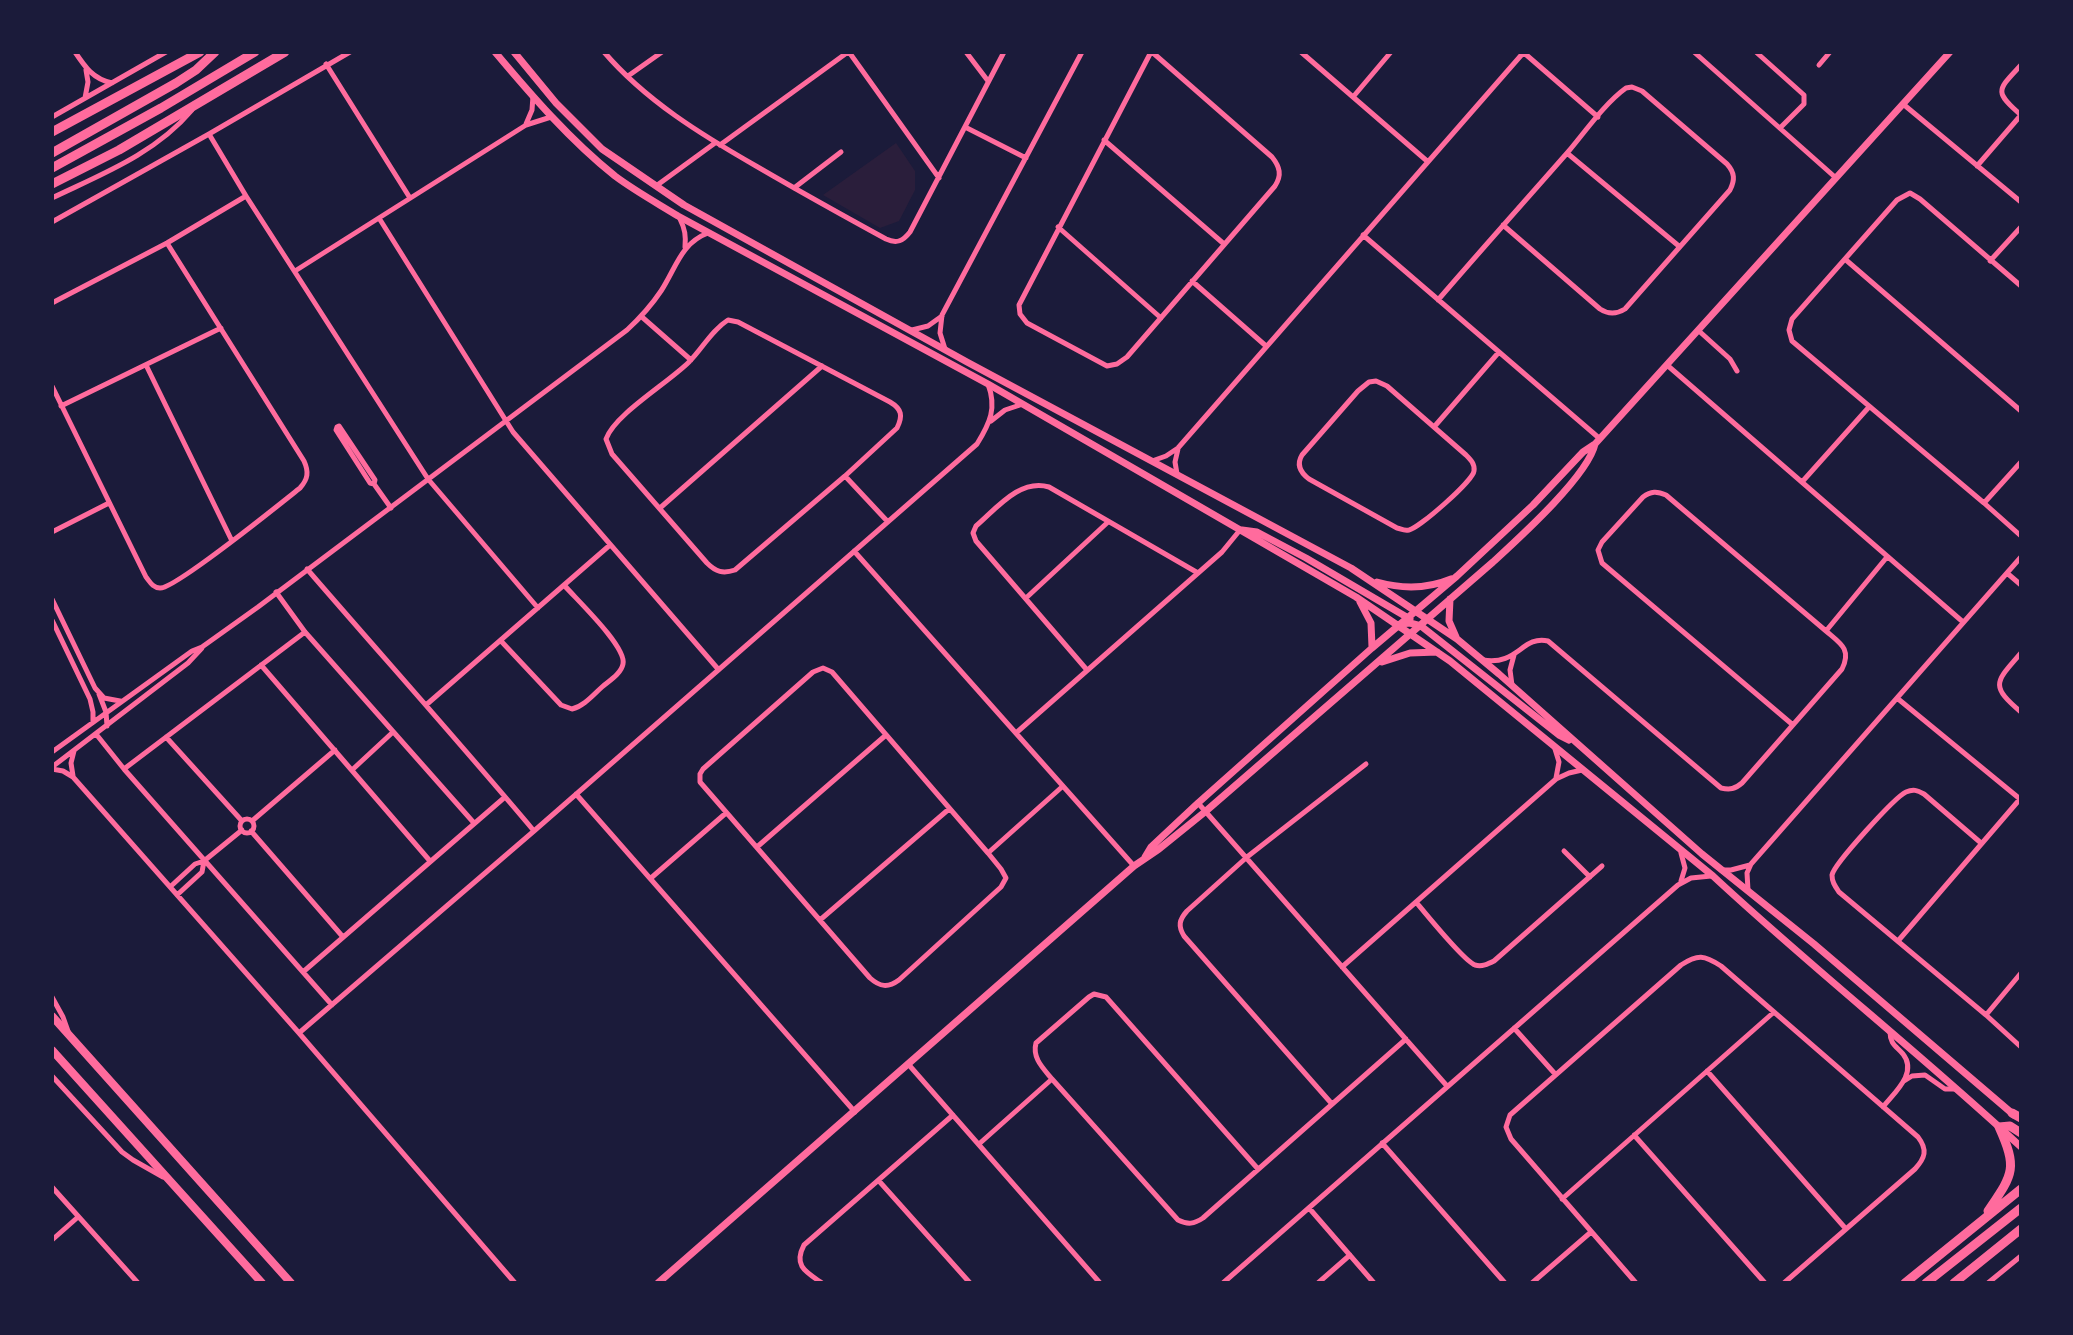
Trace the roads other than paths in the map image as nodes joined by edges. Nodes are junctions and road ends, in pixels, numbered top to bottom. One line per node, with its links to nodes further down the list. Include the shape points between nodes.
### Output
1 (75, 52): 28 (street)
2 (166, 52): 31 (street)
3 (200, 52): 44 (highway)
4 (215, 52): 49 (highway, via 176,83)
5 (255, 52): 54 (highway)
6 (285, 52): 35 (highway)
7 (350, 52): 24 (street)
8 (495, 52): 32 (street)
9 (514, 52): 58 (street, via 602,149)
10 (604, 52): 29 (street)
11 (662, 52): 29 (street)
12 (849, 52): 47 (street); 55 (street)
13 (966, 52): 30 (street)
14 (1004, 52): 30 (street)
15 (1082, 52): 51 (street)
16 (1152, 52): 46 (street); 73 (street, via 1278,164 1275,186)
17 (1301, 52): 33 (street)
18 (1391, 52): 33 (street)
19 (1523, 52): 40 (street); 52 (street)
20 (1694, 52): 43 (street)
21 (1756, 52): 43 (street, via 1804,95 1804,104)
22 (1830, 52): 26 (street)
23 (1947, 53): 36 (street)
24 (341, 54): 25 (street)
25 (326, 64): 45 (street); 62 (street)
26 (1819, 65)
27 (2021, 65): 37 (street, via 2001,93)
28 (86, 69): 31 (street); 34 (street)
29 (628, 76): 47 (street)
30 (988, 81): 42 (street)
31 (112, 83): 34 (street)
32 (533, 96): 39 (street); 41 (street)
33 (1353, 97): 52 (street)
34 (85, 98): 38 (street)
35 (197, 104): 57 (highway); 61 (street, via 148,150)
36 (1903, 104): 53 (street); 56 (street)
37 (2021, 115): 53 (street)
38 (52, 117)
39 (551, 117): 41 (street); 64 (street, via 617,178)
40 (1598, 117): 50 (street); 74 (street, via 1622,91 1637,88 1732,170 1730,190)
41 (526, 125): 62 (street)
42 (965, 127): 51 (street); 55 (street)
43 (1780, 128): 56 (street)
44 (52, 132)
45 (209, 134): 60 (street); 66 (street)
46 (1104, 140): 68 (street); 73 (street)
47 (718, 144): 58 (street); 59 (street)
48 (841, 152): 59 (street)
49 (52, 153)
50 (1567, 153): 67 (street); 74 (street)
51 (1026, 158): 83 (street)
52 (1427, 161): 71 (street)
53 (1977, 166): 63 (street)
54 (52, 168)
55 (939, 178): 59 (street, via 910,232 896,242)
56 (1837, 178): 88 (street)
57 (52, 184)
58 (656, 186): 87 (street)
59 (794, 188)
60 (246, 196): 72 (street); 78 (street)
61 (52, 198)
62 (410, 198): 65 (street)
63 (2021, 202)
64 (678, 216): 70 (street); 75 (street)
65 (379, 218): 78 (street); 104 (street)
66 (52, 222)
67 (1503, 225): 74 (street, via 1610,314 1625,309); 81 (street)
68 (1058, 227): 85 (street); 85 (street, via 1019,305 1027,323 1113,366)
69 (2021, 227): 77 (street)
70 (709, 232): 75 (street); 97 (street)
71 (1363, 235): 81 (street); 89 (street)
72 (167, 243): 82 (street); 86 (street)
73 (1224, 244): 79 (street)
74 (1680, 247)
75 (685, 248): 84 (street)
76 (1846, 260): 77 (street, via 1897,200 1910,193); 101 (street, via 1792,319 1789,330 1792,341); 102 (street)
77 (1990, 261): 80 (street)
78 (295, 271): 113 (street)
79 (1192, 281): 85 (street); 89 (street)
80 (2021, 286)
81 (1438, 300): 91 (street)
82 (52, 303)
83 (942, 315): 87 (street); 90 (street)
84 (642, 317): 92 (street); 104 (street)
85 (1161, 318)
86 (221, 328): 93 (street); 124 (street, via 307,468 300,488)
87 (911, 331): 90 (street)
88 (1699, 331): 94 (street); 96 (street)
89 (1266, 346): 107 (street)
90 (945, 350): 109 (street)
91 (1499, 352): 105 (street); 106 (street)
92 (691, 360): 95 (street, via 724,322 734,320); 118 (street, via 616,422 606,439 612,454)
93 (146, 365): 100 (street); 124 (street)
94 (1667, 365): 106 (street); 114 (street)
95 (822, 366): 111 (street, via 901,413 897,428); 118 (street)
96 (1737, 371)
97 (988, 384): 99 (street); 103 (street)
98 (52, 386): 100 (street)
99 (1023, 404): 103 (street); 121 (street)
100 (61, 406): 115 (street)
101 (1869, 407): 114 (street); 116 (street)
102 (2021, 411)
103 (991, 421): 119 (street, via 977,444)
104 (506, 422): 113 (street); 125 (street)
105 (1434, 427): 105 (street, via 1387,386 1369,382 1302,455 1300,468 1309,479 1408,530 1469,481 1475,470)
106 (1597, 441): 132 (street); 140 (street, via 1557,499)
107 (1178, 448): 109 (street); 112 (street)
108 (357, 456): 108 (street, via 341,427 337,427 336,430); 117 (street)
109 (1152, 461): 112 (street)
110 (2021, 462): 116 (street)
111 (845, 476): 118 (street, via 728,573 713,569); 119 (street)
112 (1178, 476): 133 (street)
113 (428, 479): 117 (street); 141 (street)
114 (1802, 482): 127 (street)
115 (109, 503): 122 (street); 124 (street, via 155,587 172,584)
116 (1984, 503): 123 (street)
117 (391, 508): 129 (street)
118 (660, 508)
119 (888, 522): 126 (street)
120 (1108, 522): 130 (street); 138 (street); 138 (street, via 1049,487 1033,484 976,526 974,538)
121 (1240, 530): 130 (street); 137 (street); 143 (street, via 1257,532)
122 (52, 532)
123 (2021, 536)
124 (232, 541)
125 (610, 545): 134 (street); 162 (street)
126 (854, 551): 162 (street); 175 (street)
127 (1887, 557): 146 (street); 149 (street)
128 (2021, 557): 131 (street)
129 (307, 569): 136 (street); 168 (street)
130 (1198, 573): 163 (street)
131 (2007, 573): 135 (street); 146 (street)
132 (1457, 576): 133 (street, via 1411,587); 142 (street)
133 (1368, 578): 142 (street)
134 (564, 585): 141 (street); 153 (street, via 623,656 619,672 582,705 561,705)
135 (2021, 585)
136 (276, 592): 150 (street); 154 (street)
137 (1356, 597): 147 (street); 155 (street, via 1371,623)
138 (1026, 598): 163 (street)
139 (52, 599): 165 (street)
140 (1450, 599): 144 (street); 152 (street, via 1449,621)
141 (538, 608): 153 (street)
142 (1416, 611): 143 (street); 144 (street)
143 (1407, 618): 144 (street); 147 (street)
144 (1428, 619): 148 (street); 152 (street)
145 (52, 620): 171 (street, via 90,699)
146 (1963, 622): 166 (street)
147 (1399, 625): 148 (street); 151 (street); 155 (street)
148 (1421, 626): 151 (street); 179 (street, via 1559,735)
149 (1826, 631): 172 (street, via 1845,649 1846,662); 172 (street, via 1661,493 1643,497 1599,546 1602,563)
150 (305, 632): 161 (street); 174 (street)
151 (1411, 634): 156 (street); 160 (street)
152 (1457, 639): 159 (street)
153 (501, 641): 168 (street)
154 (202, 647): 167 (street); 173 (street)
155 (1372, 648): 195 (street)
156 (1437, 652): 160 (street, via 1410,653); 180 (street)
157 (2021, 653): 170 (street, via 2000,677 1999,687)
158 (1514, 655): 159 (street); 164 (street); 172 (street, via 1533,641 1548,641 1721,788 1737,788)
159 (1483, 660): 164 (street)
160 (1377, 664): 197 (street)
161 (261, 665): 178 (street); 182 (street)
162 (718, 669): 192 (street)
163 (1087, 670): 175 (street)
164 (1512, 686): 179 (street)
165 (98, 693): 167 (street); 169 (street)
166 (1897, 698): 194 (street); 214 (street)
167 (121, 701): 169 (street)
168 (426, 705): 193 (street)
169 (106, 712): 171 (street); 173 (street)
170 (2021, 712)
171 (93, 722): 183 (street)
172 (1793, 725)
173 (107, 726): 176 (street)
174 (393, 732): 187 (street); 201 (street)
175 (1016, 733): 191 (street)
176 (96, 734): 181 (street); 186 (street)
177 (886, 735): 196 (street); 198 (street, via 832,672 818,669 700,774 700,782); 206 (street)
178 (166, 737): 186 (street); 199 (street)
179 (1575, 742): 217 (street)
180 (1554, 746): 188 (street); 190 (street, via 1559,762)
181 (75, 749): 185 (street); 189 (street)
182 (335, 750): 187 (street); 200 (street)
183 (52, 752)
184 (1366, 764): 211 (street)
185 (52, 768): 189 (street)
186 (124, 769): 212 (street)
187 (352, 770): 213 (street)
188 (1583, 770): 190 (street); 207 (street)
189 (73, 777): 222 (street)
190 (1556, 779): 225 (street)
191 (1063, 786): 209 (street); 215 (street)
192 (576, 794): 204 (street); 220 (street)
193 (505, 796): 201 (street); 204 (street)
194 (2020, 800): 205 (street)
195 (1198, 803): 197 (street); 210 (street)
196 (949, 809): 209 (street); 226 (street)
197 (1206, 811): 210 (street); 211 (street)
198 (726, 813): 206 (street); 220 (street)
199 (242, 821): 200 (street); 202 (street)
200 (252, 821): 203 (street)
201 (474, 823): 213 (street)
202 (242, 830): 203 (street); 212 (street)
203 (251, 831): 227 (street)
204 (534, 831): 233 (street)
205 (1981, 843): 228 (street); 228 (street, via 1924,794 1910,790 1839,861 1833,884)
206 (757, 848): 226 (street)
207 (1680, 850): 218 (street); 221 (street, via 1685,868)
208 (1564, 851): 219 (street)
209 (988, 853): 226 (street, via 1004,873 1005,883 889,986 875,982)
210 (1145, 857): 215 (street)
211 (1247, 857): 229 (street); 252 (street, via 1187,911 1181,931)
212 (204, 861): 222 (street); 224 (street, via 202,872); 230 (street)
213 (430, 861): 227 (street)
214 (1751, 864): 217 (street); 223 (street)
215 (1134, 866): 244 (street)
216 (1602, 866): 219 (street)
217 (1720, 870): 223 (street)
218 (1713, 876): 221 (street); 238 (street)
219 (1590, 877): 225 (street, via 1487,965 1468,960)
220 (651, 878): 254 (street)
221 (1678, 885): 237 (street)
222 (170, 887): 224 (street)
223 (1748, 893): 256 (street)
224 (177, 895): 239 (street)
225 (1416, 902): 229 (street)
226 (820, 920)
227 (343, 937): 230 (street)
228 (1898, 941): 235 (street)
229 (1342, 967): 241 (street)
230 (303, 972): 233 (street)
231 (2021, 973): 235 (street)
232 (52, 997): 240 (street)
233 (332, 1005): 239 (street)
234 (1774, 1012): 245 (street); 246 (street, via 1721,966 1691,958); 253 (street)
235 (1986, 1015): 242 (street)
236 (52, 1016): 240 (main road)
237 (1514, 1028): 246 (street); 250 (street)
238 (1890, 1031): 249 (street, via 1892,1043 1908,1063); 251 (street)
239 (299, 1033): 284 (street)
240 (69, 1036): 283 (main road)
241 (1406, 1039): 250 (street); 252 (street)
242 (2021, 1047)
243 (52, 1050): 265 (main road)
244 (909, 1065): 254 (street); 255 (street)
245 (1707, 1071): 259 (street); 273 (street)
246 (1556, 1075): 268 (street, via 1510,1115 1506,1127)
247 (52, 1076): 265 (street, via 122,1152)
248 (1052, 1079): 261 (street); 263 (street, via 1184,1224 1203,1218); 263 (street, via 1036,1058 1036,1043 1089,997 1106,997)
249 (1903, 1082): 251 (street, via 1925,1075 1945,1089); 253 (street)
250 (1447, 1086): 260 (street)
251 (1957, 1089): 257 (street)
252 (1332, 1104): 263 (street)
253 (1883, 1107): 273 (street, via 1918,1137 1925,1154)
254 (855, 1112): 285 (street)
255 (953, 1115): 261 (street); 264 (street)
256 (2018, 1117)
257 (1999, 1127): 258 (highway); 262 (street); 272 (highway, via 2011,1173)
258 (2021, 1133)
259 (1634, 1135): 268 (street); 295 (street)
260 (1382, 1143): 269 (street); 292 (street)
261 (979, 1144): 288 (street)
262 (2021, 1147)
263 (1258, 1169)
264 (879, 1181): 286 (street, via 804,1245 802,1267); 287 (street)
265 (172, 1182): 282 (main road)
266 (52, 1187): 271 (street)
267 (2021, 1189): 272 (highway)
268 (1562, 1199): 275 (street)
269 (1309, 1208): 279 (street); 289 (street)
270 (2021, 1208): 298 (highway)
271 (78, 1217): 277 (street); 281 (street)
272 (1981, 1220): 297 (highway)
273 (1846, 1229): 296 (street)
274 (2021, 1229): 278 (highway)
275 (1591, 1232): 293 (street); 294 (street)
276 (2021, 1238): 278 (highway)
277 (52, 1240)
278 (1999, 1246): 299 (highway)
279 (1350, 1255): 290 (street); 291 (street)
280 (2021, 1256): 300 (street)
281 (138, 1283)
282 (262, 1283)
283 (291, 1283)
284 (515, 1283)
285 (658, 1283)
286 (822, 1283)
287 (970, 1283)
288 (1100, 1283)
289 (1223, 1283)
290 (1318, 1283)
291 (1374, 1283)
292 (1505, 1283)
293 (1532, 1283)
294 (1636, 1283)
295 (1765, 1283)
296 (1784, 1283)
297 (1905, 1283)
298 (1926, 1283)
299 (1954, 1283)
300 (1988, 1283)

